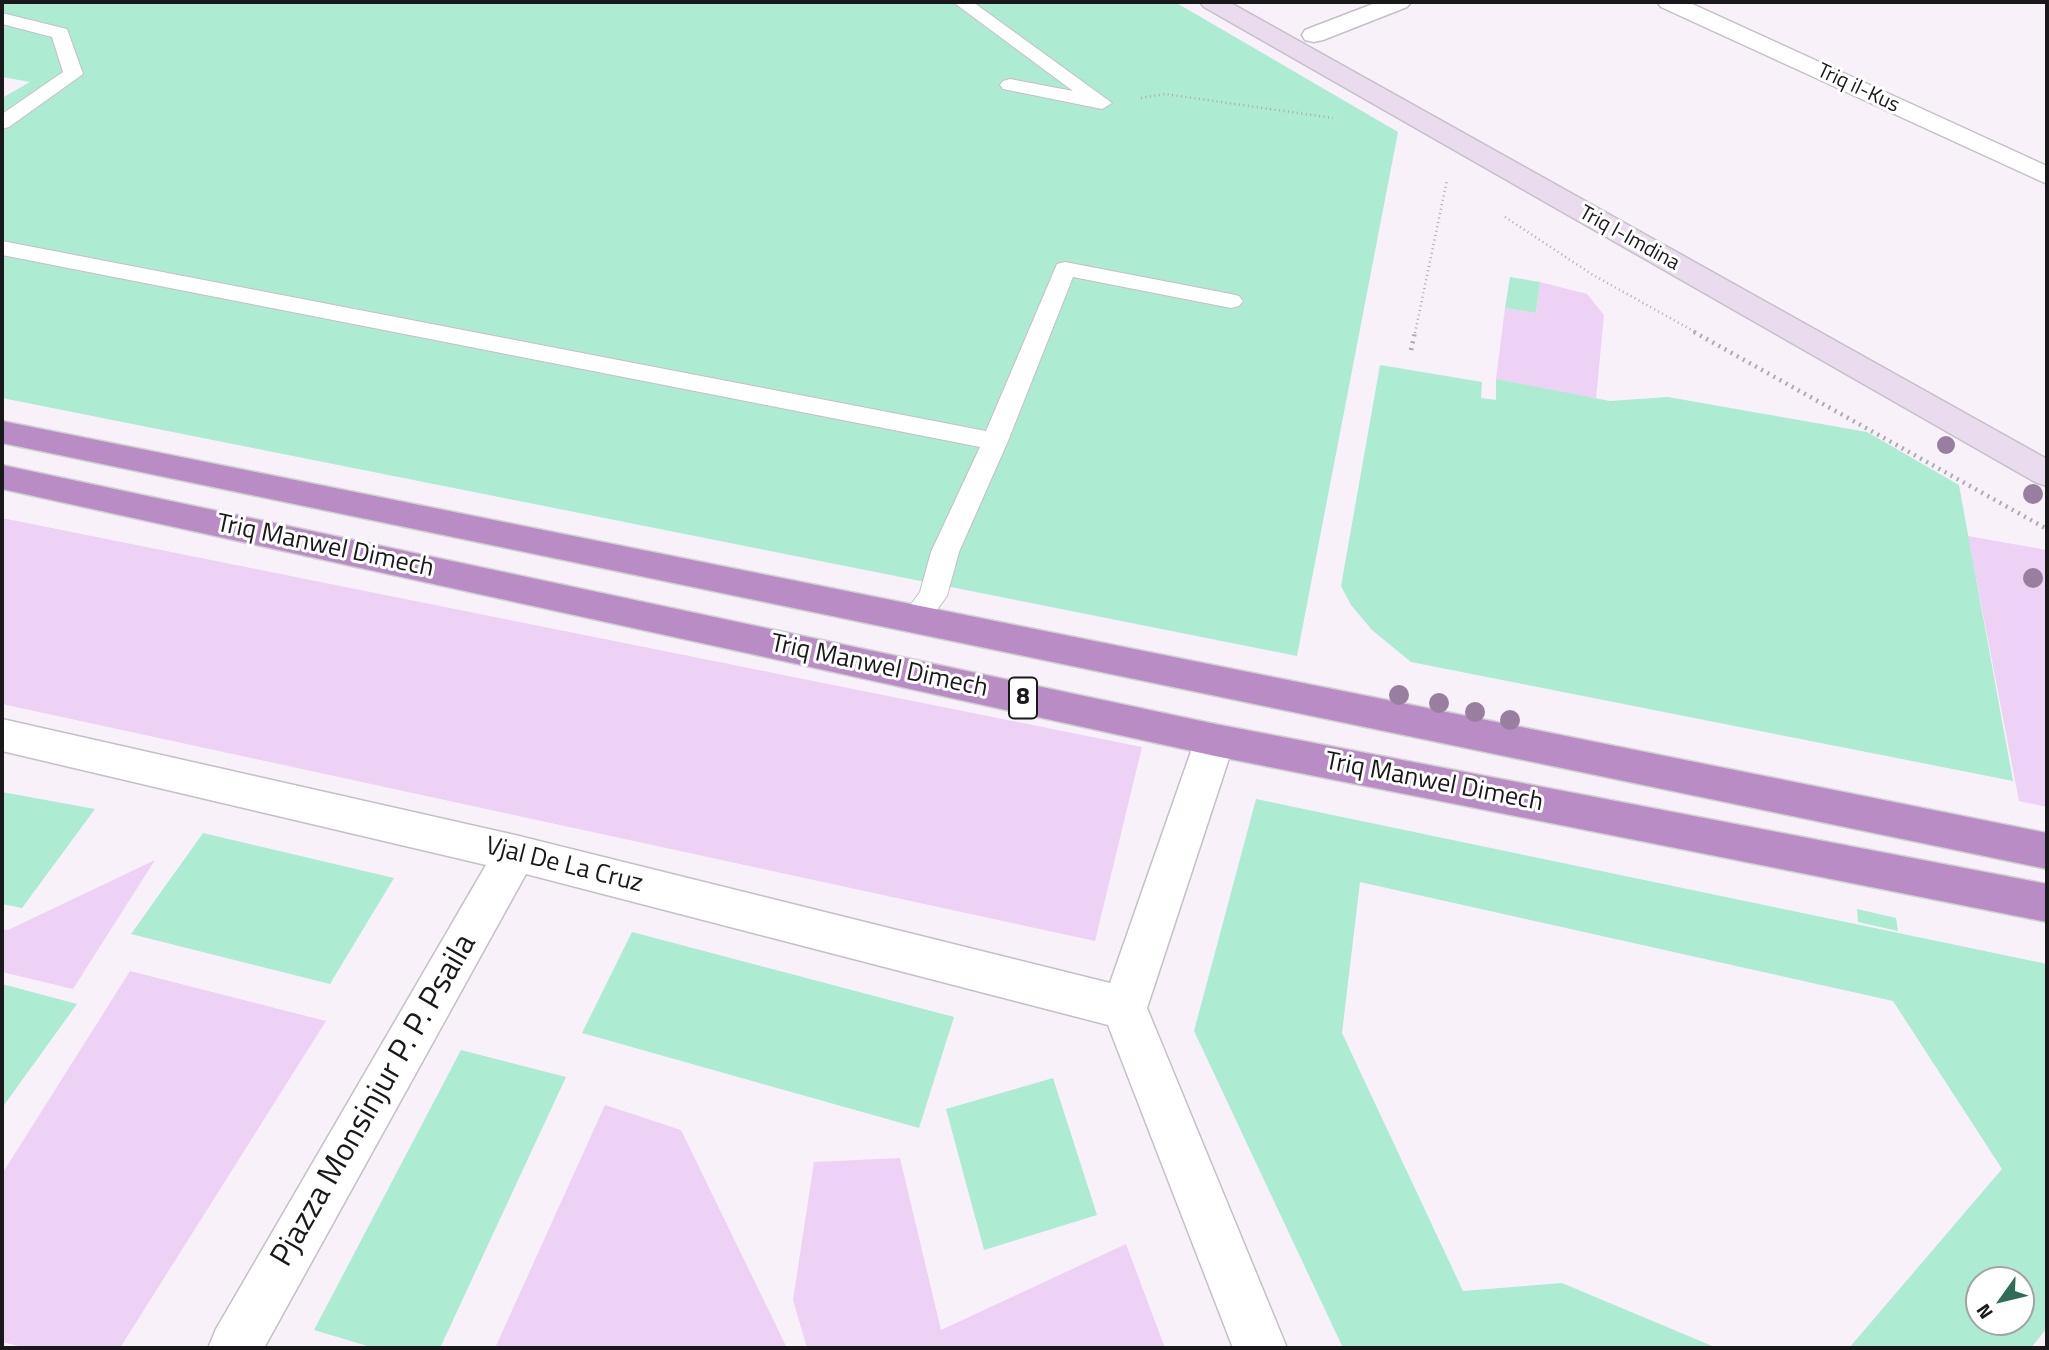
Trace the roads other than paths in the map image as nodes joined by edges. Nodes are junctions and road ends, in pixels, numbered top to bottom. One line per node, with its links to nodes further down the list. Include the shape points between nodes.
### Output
1 (962, 2): 8 (lane, via 1102,103)
2 (1212, 2): 16 (main road, Triq l-Imdina)
3 (1252, 2): 7 (main road, Triq l-Imdina)
4 (1399, 2): 7 (street)
5 (1669, 2): 10 (street, Triq il-Kus)
6 (2, 19): 9 (lane, via 60,33 72,74)
7 (1314, 35): 15 (main road, Triq l-Imdina)
8 (1010, 85)
9 (2, 123)
10 (2047, 176)
11 (2, 248): 14 (lane)
12 (1231, 301): 14 (lane, via 1065,270)
13 (2, 432): 18 (highway, Triq Manwel Dimech / 8)
14 (995, 441): 18 (lane, via 945,552 933,596)
15 (2047, 444)
16 (2047, 474)
17 (2, 477): 20 (highway, Triq Manwel Dimech / 8)
18 (915, 618): 21 (highway, Triq Manwel Dimech / 8)
19 (2, 734): 22 (street, Vjal De La Cruz)
20 (1215, 740): 23 (highway, Triq Manwel Dimech / 8); 24 (street)
21 (2047, 850)
22 (515, 853): 24 (street, Vjal De La Cruz); 25 (street, Pjazza Monsinjur P. P. Psaila)
23 (2047, 903)
24 (1124, 1008): 26 (street)
25 (235, 1348)
26 (1260, 1348)

